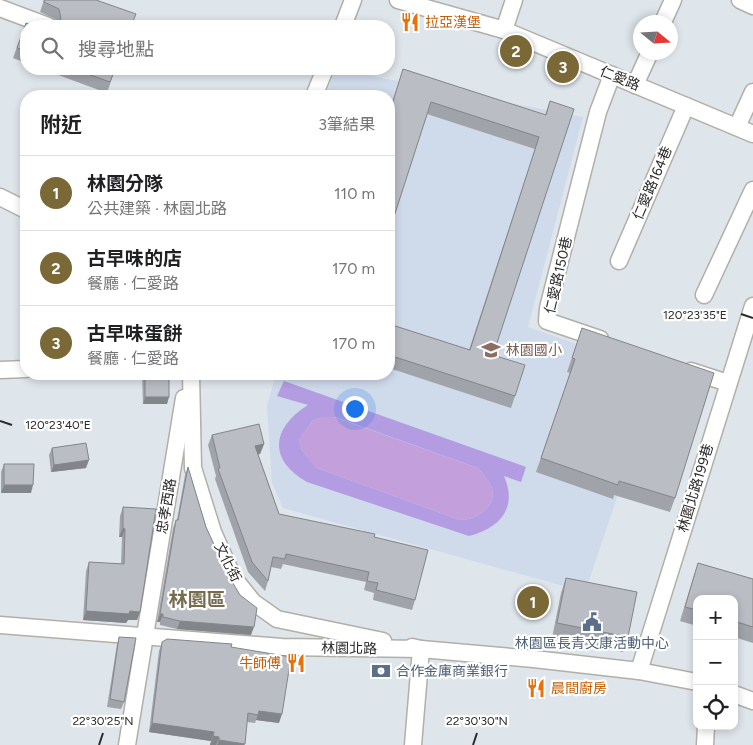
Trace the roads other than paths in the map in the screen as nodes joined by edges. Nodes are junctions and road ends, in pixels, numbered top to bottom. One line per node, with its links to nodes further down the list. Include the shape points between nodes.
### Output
1 (353, 0): 10 (street)
2 (398, 0): 11 (street, 仁愛路)
3 (514, 0): 11 (street)
4 (673, 0): 8 (street)
5 (740, 0): 6 (street)
6 (753, 6)
7 (0, 8): 9 (street)
8 (666, 15)
9 (32, 20)
10 (345, 20)
11 (504, 30): 14 (street, 仁愛路)
12 (646, 60): 15 (street)
13 (323, 75): 16 (street)
14 (612, 75): 15 (street, 仁愛路); 27 (street, 仁愛路150巷, via 598,112 547,321)
15 (636, 84): 18 (street, 仁愛路)
16 (317, 90)
17 (753, 92): 19 (street)
18 (686, 106): 19 (street, 仁愛路); 24 (street, 仁愛路164巷)
19 (737, 127): 20 (street, 仁愛路)
20 (753, 134)
21 (753, 190): 25 (street)
22 (0, 197): 23 (street)
23 (20, 207)
24 (619, 261)
25 (704, 295)
26 (753, 306): 33 (street, 林園北路199巷)
27 (619, 346)
28 (674, 364): 33 (street)
29 (20, 369): 30 (street)
30 (0, 370)
31 (189, 380): 35 (street, 忠孝西路)
32 (190, 380): 36 (street, 文化街, via 193,468 213,532 233,577 253,602 277,619)
33 (728, 383): 37 (street, 林園北路199巷)
34 (0, 625): 35 (street, 林園北路)
35 (144, 638): 36 (street, 林園北路, via 282,646); 42 (street, 忠孝西路)
36 (421, 649): 37 (street, 林園北路); 43 (street)
37 (639, 671): 38 (street, 林園北路)
38 (693, 681)
39 (738, 695): 40 (street)
40 (753, 701)
41 (706, 730): 44 (street)
42 (127, 745)
43 (413, 745)
44 (705, 745)

